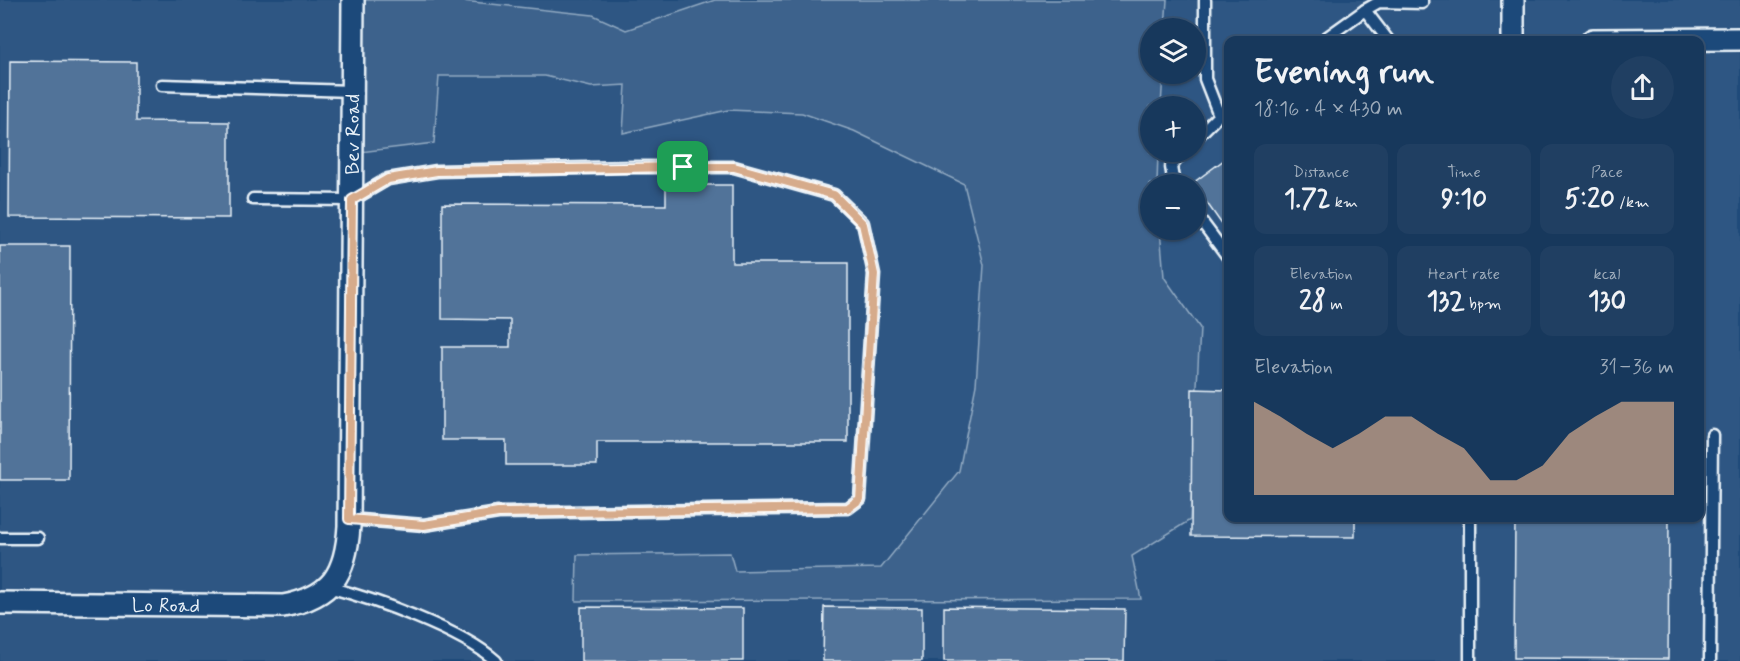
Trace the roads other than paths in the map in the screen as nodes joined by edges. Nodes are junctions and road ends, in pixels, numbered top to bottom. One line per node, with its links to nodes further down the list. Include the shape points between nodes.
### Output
1 (353, 0): 12 (street, Bev Road)
2 (1205, 0): 14 (lane, via 1205,79)
3 (1422, 0): 5 (lane, via 1379,2)
4 (1513, 0): 8 (street)
5 (1365, 10): 6 (lane); 7 (lane)
6 (1329, 36)
7 (1385, 36)
8 (1513, 36)
9 (1704, 39): 10 (street)
10 (1740, 39)
11 (162, 85): 12 (lane)
12 (352, 91): 17 (street, Bev Road)
13 (1224, 112): 14 (lane)
14 (1219, 116): 15 (lane)
15 (1206, 128)
16 (253, 199): 17 (lane)
17 (352, 200): 21 (street, Bev Road); 21 (lane, via 388,179 437,171 734,167 834,195 863,224 874,274 860,499 848,508 498,513 424,525)
18 (1206, 227): 19 (lane)
19 (1224, 252)
20 (1712, 435): 29 (lane)
21 (349, 519): 25 (street, Bev Road, via 345,562)
22 (1470, 522): 28 (lane)
23 (0, 538): 24 (lane)
24 (38, 538)
25 (328, 587): 26 (street, Lo Road, via 307,602 284,606); 27 (lane, via 404,612 483,649)
26 (0, 603)
27 (496, 661)
28 (1470, 661)
29 (1710, 661)

